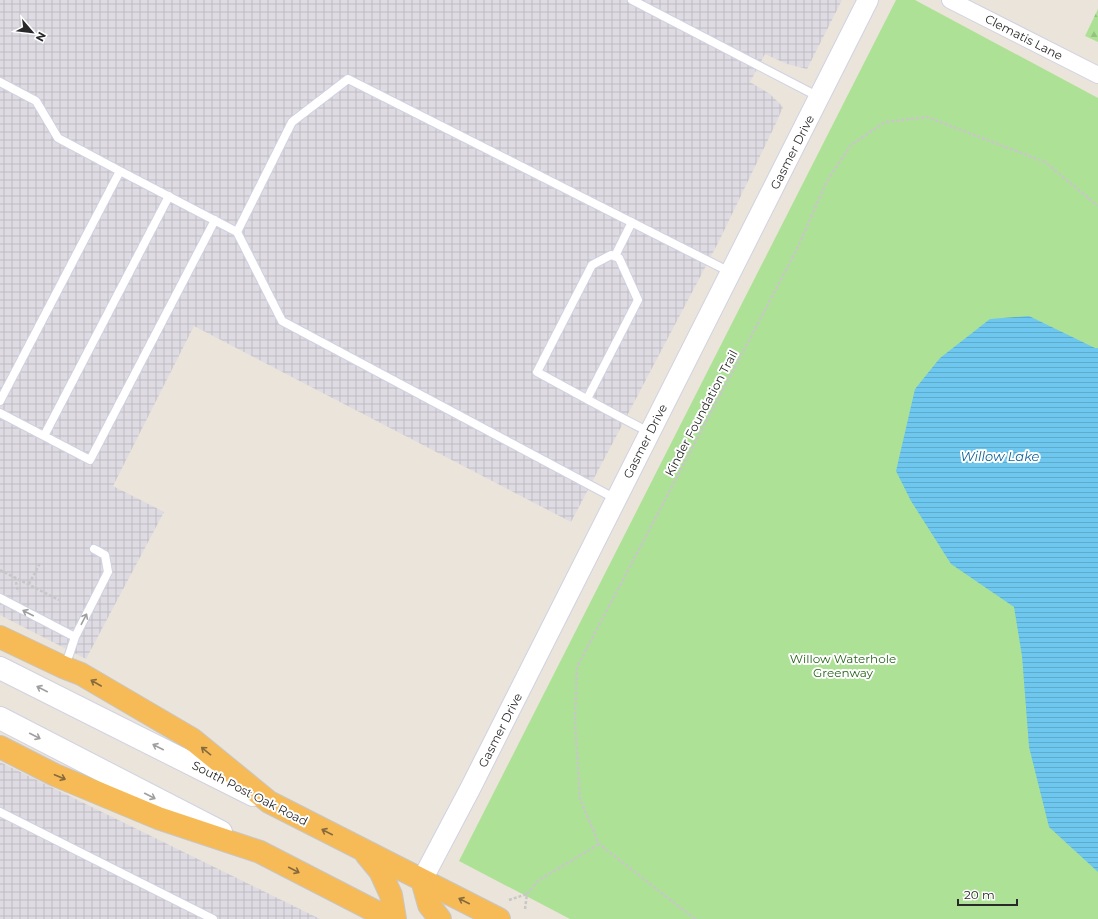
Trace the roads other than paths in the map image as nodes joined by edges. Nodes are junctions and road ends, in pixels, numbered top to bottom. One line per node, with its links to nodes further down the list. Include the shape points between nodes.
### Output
1 (632, 0): 6 (lane)
2 (868, 0): 6 (street, Gasmer Drive)
3 (950, 0): 4 (street, Clematis Lane)
4 (1098, 75)
5 (0, 82): 7 (lane, via 36,101 58,138)
6 (819, 98): 13 (street, Gasmer Drive)
7 (120, 171): 8 (lane); 15 (lane)
8 (169, 196): 9 (lane); 18 (lane)
9 (215, 220): 11 (lane); 18 (lane, via 90,460)
10 (632, 222): 11 (lane, via 348,79 292,122); 12 (lane); 13 (lane)
11 (237, 232): 19 (lane, via 282,321)
12 (615, 256): 14 (lane, via 638,300); 14 (lane, via 611,255 592,265 537,372)
13 (731, 272): 17 (street, Gasmer Drive)
14 (587, 399): 17 (lane)
15 (0, 401)
16 (0, 413): 18 (lane)
17 (650, 432): 19 (street, Gasmer Drive)
18 (44, 436)
19 (616, 499): 32 (street, Gasmer Drive)
20 (94, 549): 23 (lane, one-way to 20, via 108,572 105,555)
21 (0, 598): 23 (lane, one-way to 21)
22 (0, 636): 24 (highway)
23 (75, 637): 24 (lane)
24 (62, 667): 28 (highway, one-way to 24, via 192,739 82,674)
25 (0, 668): 28 (main road, South Post Oak Road, one-way to 25)
26 (0, 718): 31 (main road, one-way to 31)
27 (0, 747): 31 (highway, one-way to 31, via 55,775 158,818)
28 (269, 802): 30 (highway, South Post Oak Road, one-way to 28)
29 (0, 812): 33 (lane)
30 (362, 850): 32 (highway, South Post Oak Road); 35 (highway, via 385,881 391,895)
31 (260, 852): 34 (highway, one-way to 34)
32 (422, 880): 36 (highway, via 429,905); 37 (highway, South Post Oak Road, one-way to 32)
33 (213, 919)
34 (390, 919)
35 (395, 919)
36 (440, 919)
37 (499, 919)

